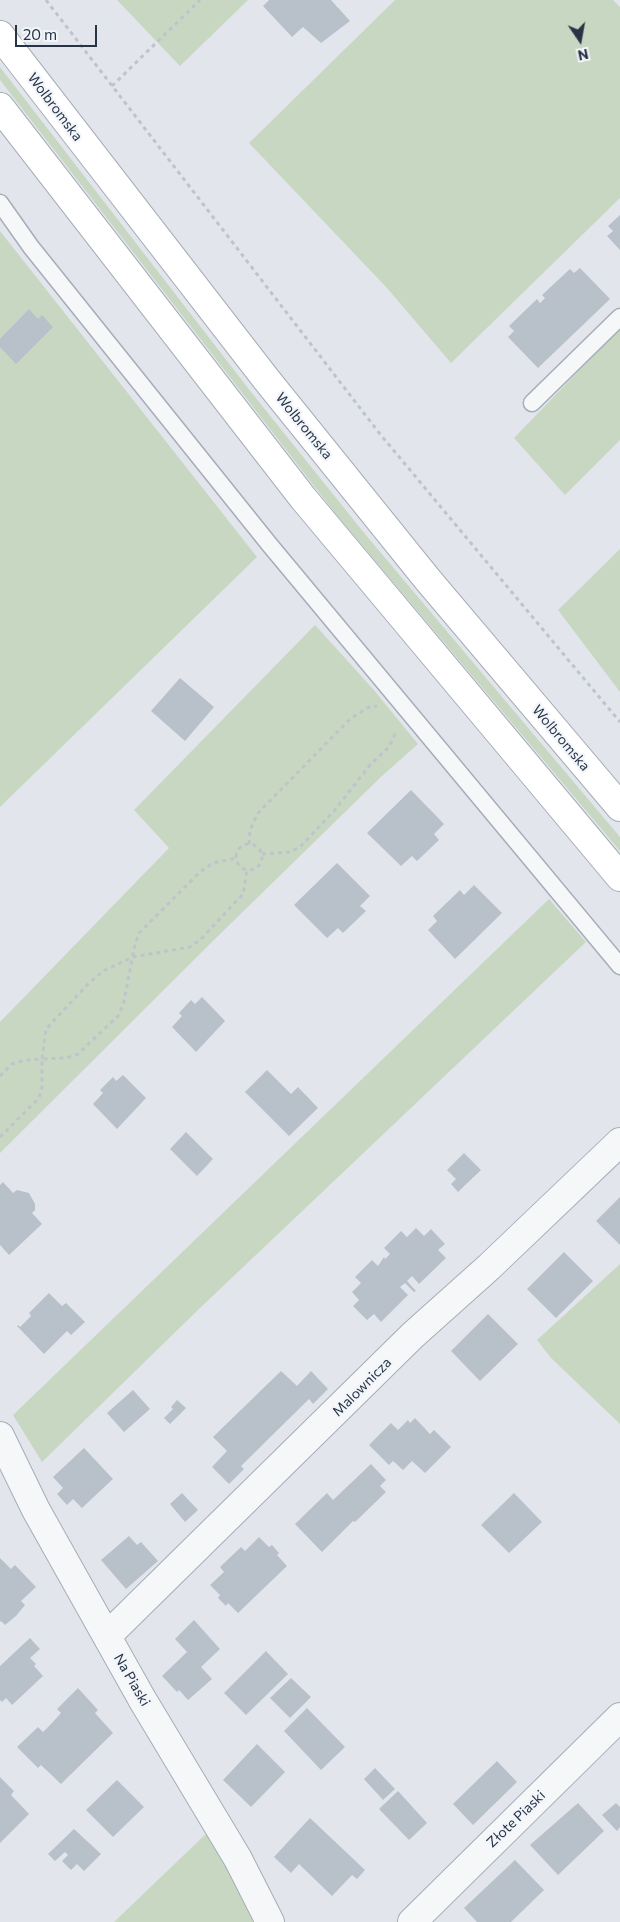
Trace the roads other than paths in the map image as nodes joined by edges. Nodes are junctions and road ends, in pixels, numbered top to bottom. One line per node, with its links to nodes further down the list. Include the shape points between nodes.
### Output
1 (0, 35): 6 (main road, Wolbromska, via 272,387 428,580)
2 (0, 107): 7 (main road, via 303,498)
3 (0, 203): 8 (lane, via 30,247 269,544)
4 (620, 317): 5 (lane)
5 (532, 403)
6 (620, 807)
7 (620, 877)
8 (620, 966)
9 (620, 1142): 11 (street, Malownicza, via 413,1335)
10 (0, 1436): 11 (street, Na Piaski, via 36,1510)
11 (107, 1636): 13 (street, Na Piaski, via 238,1858)
12 (620, 1717): 14 (street, Złote Piaski)
13 (270, 1922)
14 (412, 1922)

